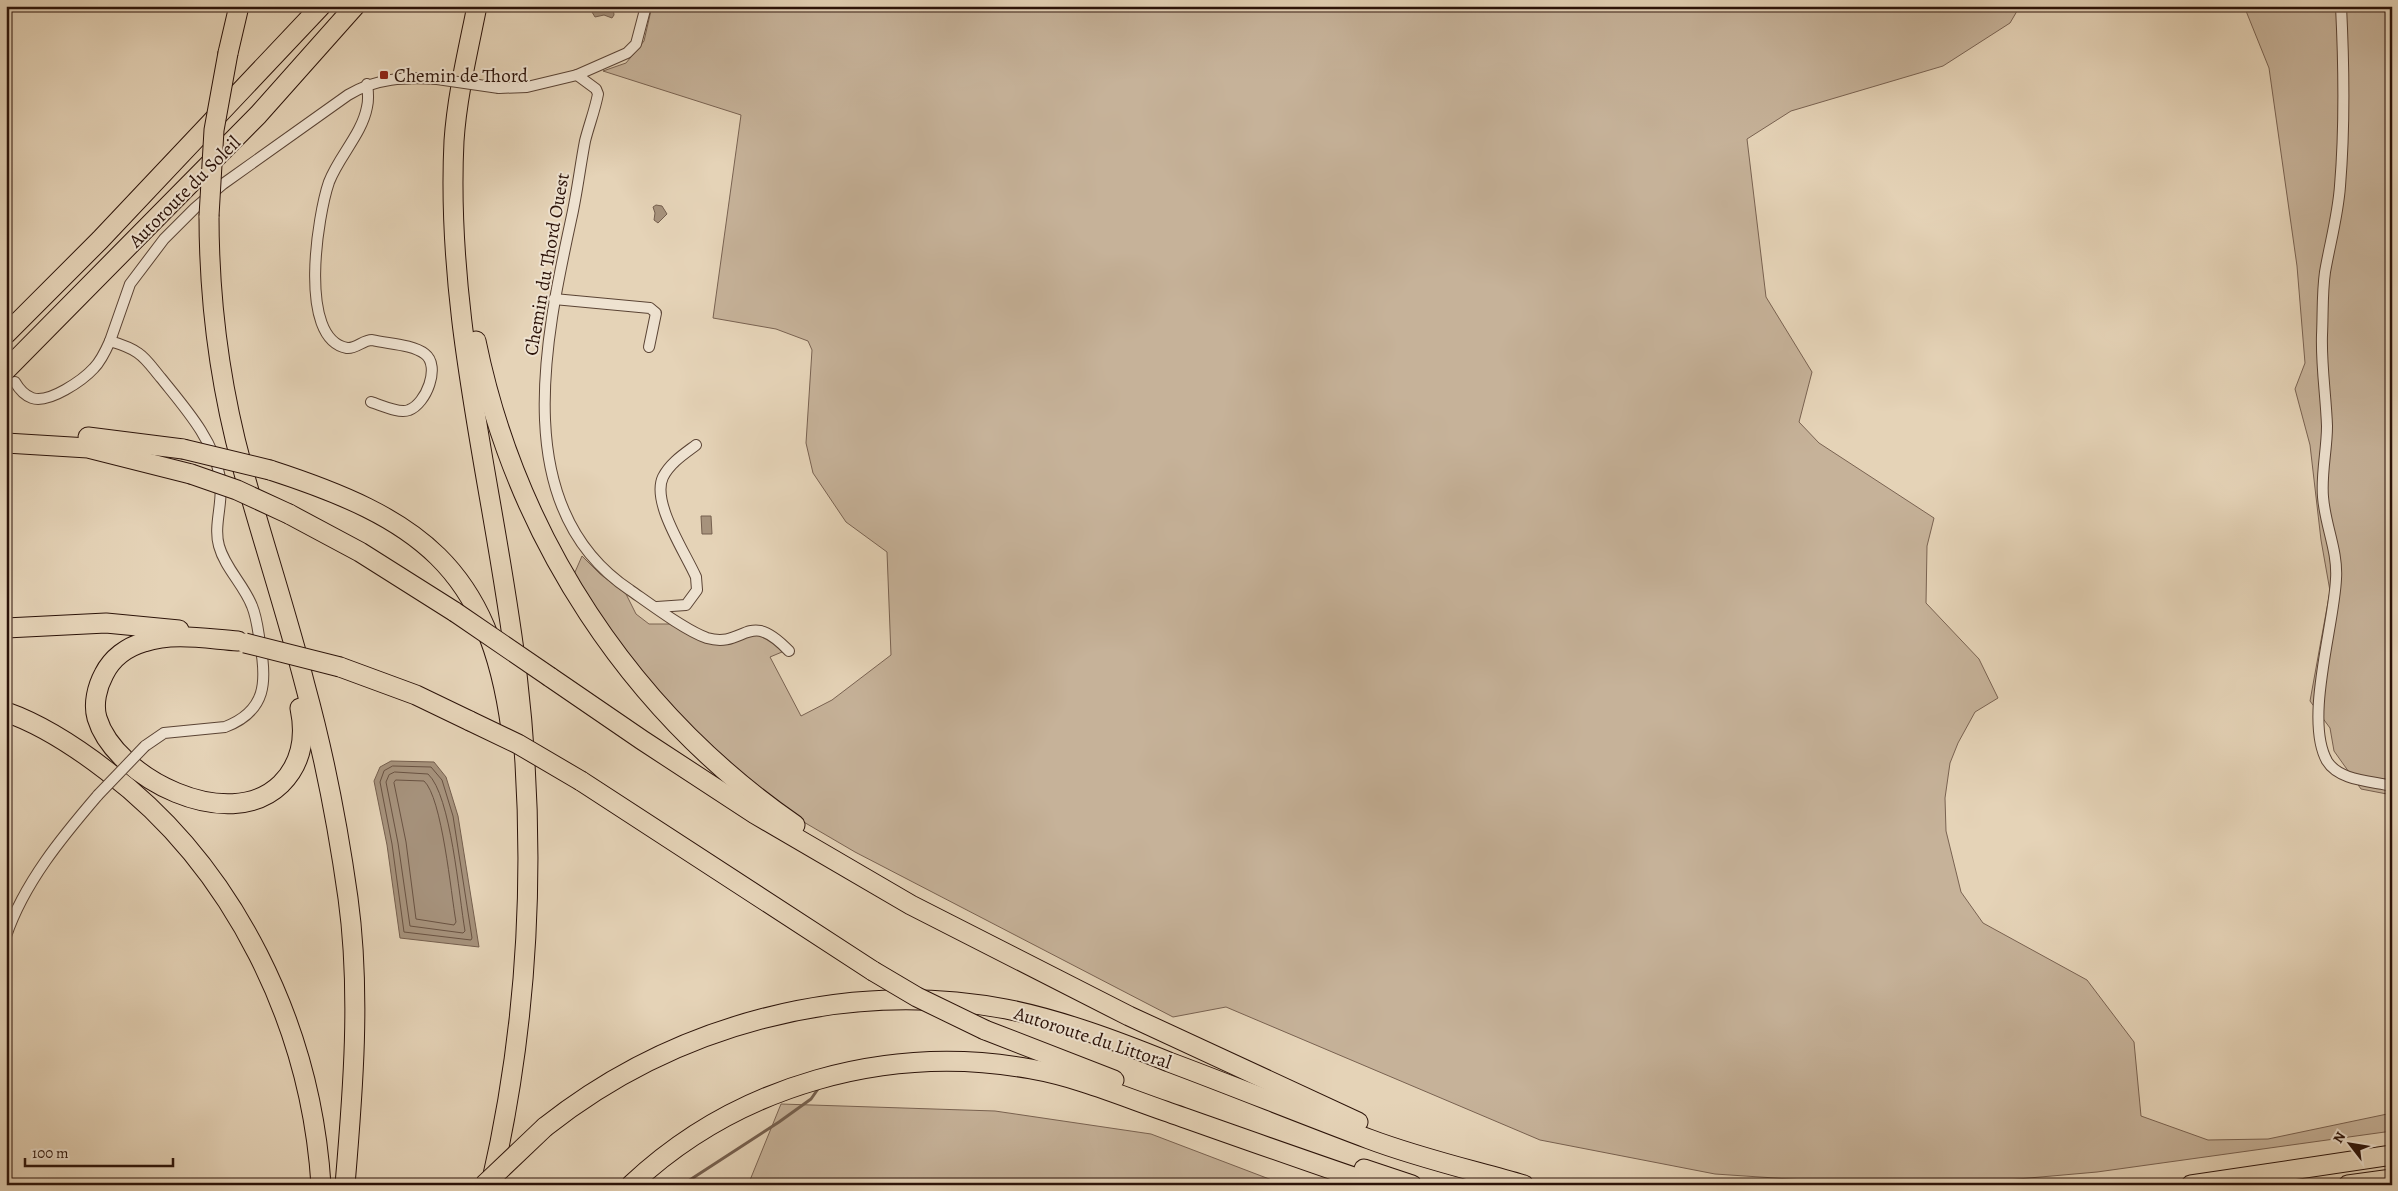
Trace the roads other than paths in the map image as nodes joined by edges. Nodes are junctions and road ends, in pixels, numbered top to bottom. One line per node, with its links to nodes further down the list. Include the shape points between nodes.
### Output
1 (239, 6): 19 (highway, bridge, via 214,130 209,216 210,286 222,378)
2 (321, 6): 11 (highway, Autoroute du Soleil, via 100,240)
3 (356, 6): 14 (highway, Autoroute du Soleil, via 258,115 23,354)
4 (477, 6): 9 (highway, via 459,95)
5 (646, 6): 7 (street, via 632,49)
6 (2342, 6): 25 (street, via 2340,186 2324,286 2322,346 2327,426 2323,500 2334,548 2336,578 2320,717 2323,749 2333,768 2348,776)
7 (577, 75): 8 (street, bridge, via 527,87 499,88 400,78); 10 (street, Chemin du Thord Ouest, via 598,94 585,141)
8 (367, 84): 12 (street, via 223,184 184,218 147,258 130,284); 15 (street, via 367,108 329,182 318,230 315,280 318,311 326,331 341,346 351,348 369,340 399,346 427,355 432,366 422,398 409,410)
9 (453, 174): 26 (highway, via 470,312 484,380 506,451 533,519 568,583 621,661 686,736 777,813); 34 (highway, via 454,246 465,350 509,607 527,793 528,937 508,1100)
10 (554, 299): 13 (street, via 650,308 656,313); 20 (street, Chemin du Thord Ouest, via 546,366 545,412 551,474 557,498 569,525 591,557 616,580)
11 (6, 334)
12 (110, 341): 14 (street, via 94,368 55,394 32,398); 27 (street, bridge, via 144,357 208,444 220,479 219,545 252,606 265,667 265,683 256,705 241,719 225,727 164,733 145,746 98,795 41,868)
13 (649, 347)
14 (10, 376)
15 (371, 402)
16 (6, 434): 33 (highway, bridge, via 94,438 183,449 270,470 318,486 374,510 410,532 434,551 468,591 488,632 509,711 521,842 514,997)
17 (6, 443): 26 (highway, bridge, via 88,448 191,474 237,490 289,514 360,552 455,612 755,814)
18 (696, 445): 20 (street, via 662,477 660,497 696,577 697,590 686,605)
19 (268, 560): 22 (highway, via 302,715 302,747 295,768 276,789 265,797 237,805 196,801 138,770 103,732 96,717 98,686 114,659 126,650 144,642 174,638); 32 (highway, via 305,684 330,792 348,900 354,994 354,1072)
20 (657, 607): 23 (street, Chemin du Thord Ouest, via 679,623 710,638 725,639 760,630 768,632)
21 (6, 628): 22 (highway, via 106,623 157,626)
22 (242, 642): 37 (highway, bridge, via 340,667 416,695 518,744 581,781 874,971 985,1030 1089,1071)
23 (789, 651)
24 (6, 712): 31 (highway, via 70,743 140,797 194,856 233,910 264,964 300,1058 314,1120)
25 (2392, 786)
26 (912, 905): 29 (highway, via 1129,1016)
27 (6, 936)
28 (2392, 1155): 39 (highway)
29 (1441, 1161): 33 (highway, Autoroute du Littoral, bridge, via 1369,1140 1135,1048 1070,1027 1006,1009 905,1000 813,1007 749,1021 673,1049 600,1088 545,1127); 38 (highway, Autoroute du Littoral)
30 (2392, 1178): 40 (highway)
31 (321, 1185)
32 (345, 1185)
33 (484, 1185)
34 (491, 1185)
35 (631, 1185): 36 (highway, via 678,1145 774,1093 823,1077 925,1061 982,1062 1033,1069 1102,1089)
36 (1377, 1185)
37 (1412, 1185)
38 (1524, 1185)
39 (2191, 1185)
40 (2348, 1185)

